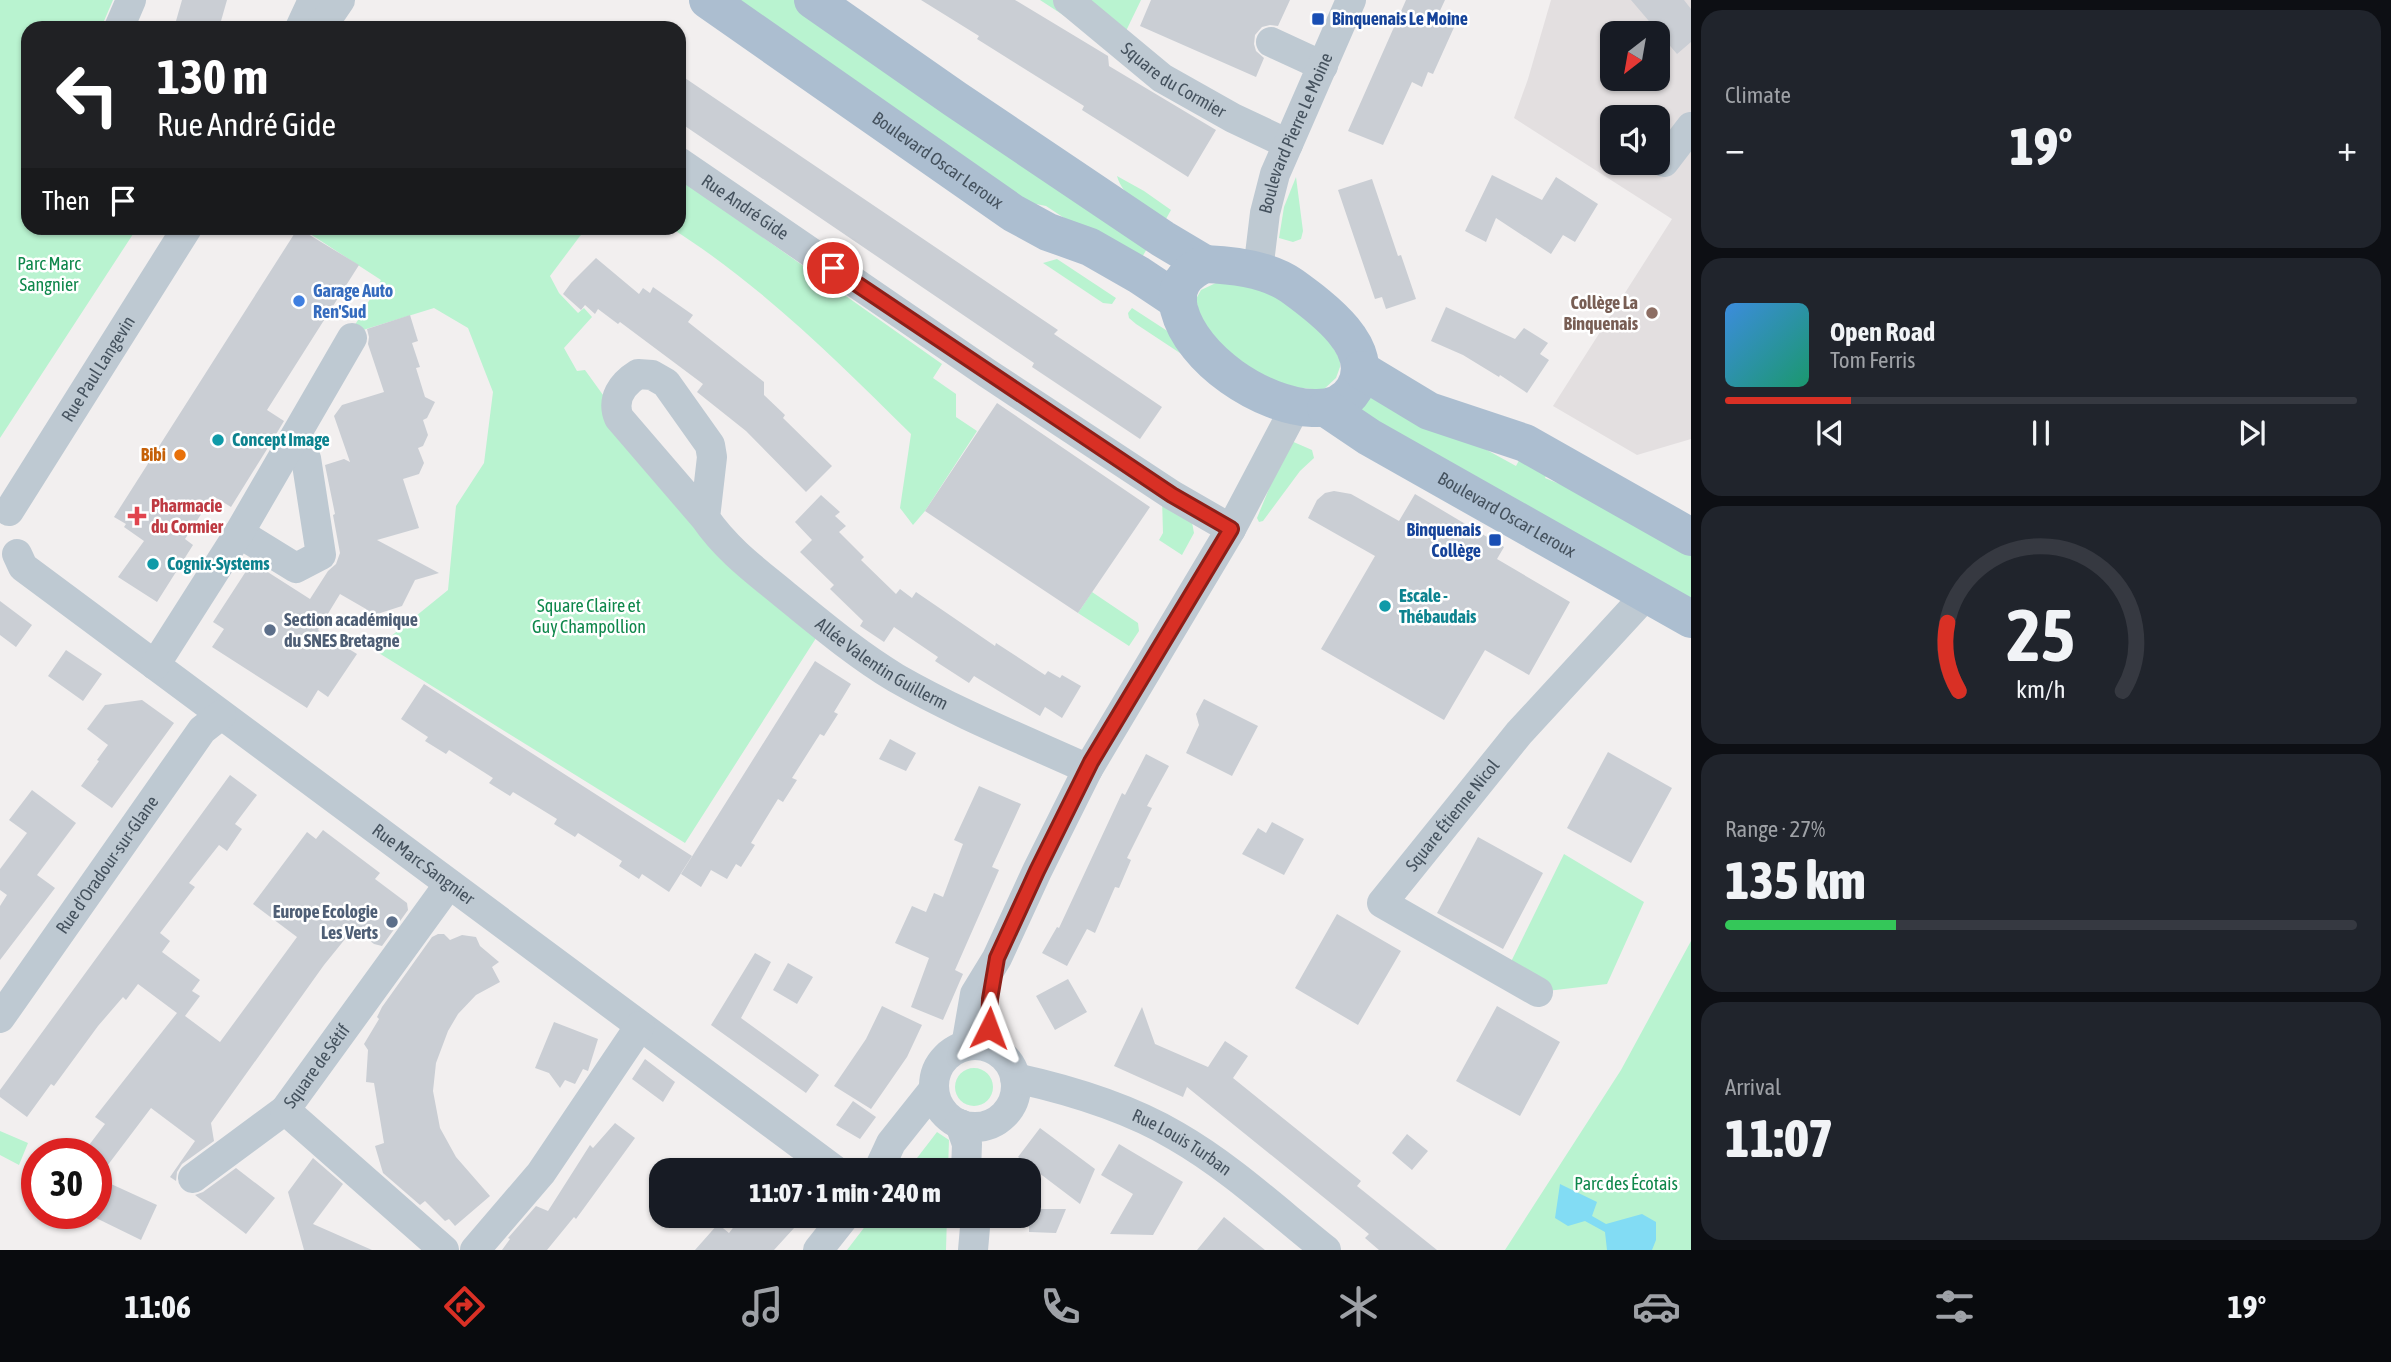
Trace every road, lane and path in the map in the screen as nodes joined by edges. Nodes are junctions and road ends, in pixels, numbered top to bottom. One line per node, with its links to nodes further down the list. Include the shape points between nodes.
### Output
1 (131, 0): 8 (street)
2 (313, 0): 9 (street)
3 (340, 0): 10 (street)
4 (708, 0): 20 (main road, Boulevard Oscar Leroux, via 1013,213 1090,247)
5 (813, 0): 18 (main road)
6 (1069, 0): 14 (street, Square du Cormier, via 1161,78)
7 (1350, 0): 12 (street, Boulevard Pierre Le Moine)
8 (122, 21)
9 (303, 21)
10 (326, 21)
11 (1271, 42): 12 (street)
12 (1323, 65): 14 (street, Boulevard Pierre Le Moine)
13 (1691, 127): 15 (street)
14 (1288, 144): 19 (street, Boulevard Pierre Le Moine, via 1270,193)
15 (1670, 154)
16 (686, 167): 29 (street, Rue André Gide, via 1056,419)
17 (182, 235): 27 (street, Rue Paul Langevin)
18 (1205, 264): 19 (main road); 20 (main road, via 1184,278)
19 (1258, 271): 22 (main road, via 1291,285 1326,312 1354,345)
20 (1178, 301): 23 (main road, Boulevard Oscar Leroux, via 1191,338)
21 (352, 338): 25 (street)
22 (1361, 370): 24 (main road, via 1359,382 1346,400); 31 (main road, via 1429,411 1525,443)
23 (1251, 388): 24 (main road, Boulevard Oscar Leroux); 26 (street, via 1265,418)
24 (1311, 407): 26 (street); 33 (main road, Boulevard Oscar Leroux)
25 (292, 443): 30 (street); 30 (street, via 306,458 321,555 296,568)
26 (1256, 478): 29 (street)
27 (4, 510): 32 (street, via 22,534)
28 (705, 518): 37 (street, Allée Valentin Guillerm, via 738,557 846,644 896,677)
29 (1231, 529): 37 (street)
30 (239, 533): 35 (street)
31 (1691, 537)
32 (8, 559): 35 (street, Rue Marc Sangnier)
33 (1647, 594): 34 (main road, Boulevard Oscar Leroux); 39 (street, Square Étienne Nicol, via 1519,733 1382,903)
34 (1691, 619)
35 (155, 665): 36 (street, Rue Marc Sangnier)
36 (221, 715): 38 (street, Rue Marc Sangnier); 40 (street, Rue d'Oradour-sur-Glane, via 202,730)
37 (1088, 769): 42 (street, via 997,958 989,1028)
38 (449, 884): 41 (street, Rue Marc Sangnier); 44 (street, Square de Sétif)
39 (1538, 992)
40 (0, 1018)
41 (640, 1026): 46 (street, Rue Marc Sangnier); 53 (street, via 541,1173)
42 (979, 1048): 43 (street, via 1007,1061); 45 (street, via 949,1055 934,1079)
43 (1015, 1078): 45 (street, via 1014,1097 1005,1114); 55 (street, Rue Louis Turban, via 1101,1101 1176,1135)
44 (285, 1110): 50 (street); 52 (street, Square de Sétif)
45 (957, 1112): 47 (street, via 891,1143); 48 (street); 49 (street)
46 (818, 1158)
47 (885, 1158)
48 (966, 1158)
49 (977, 1158)
50 (193, 1178)
51 (835, 1228): 54 (street)
52 (444, 1250)
53 (475, 1250)
54 (818, 1250)
55 (1326, 1250)

